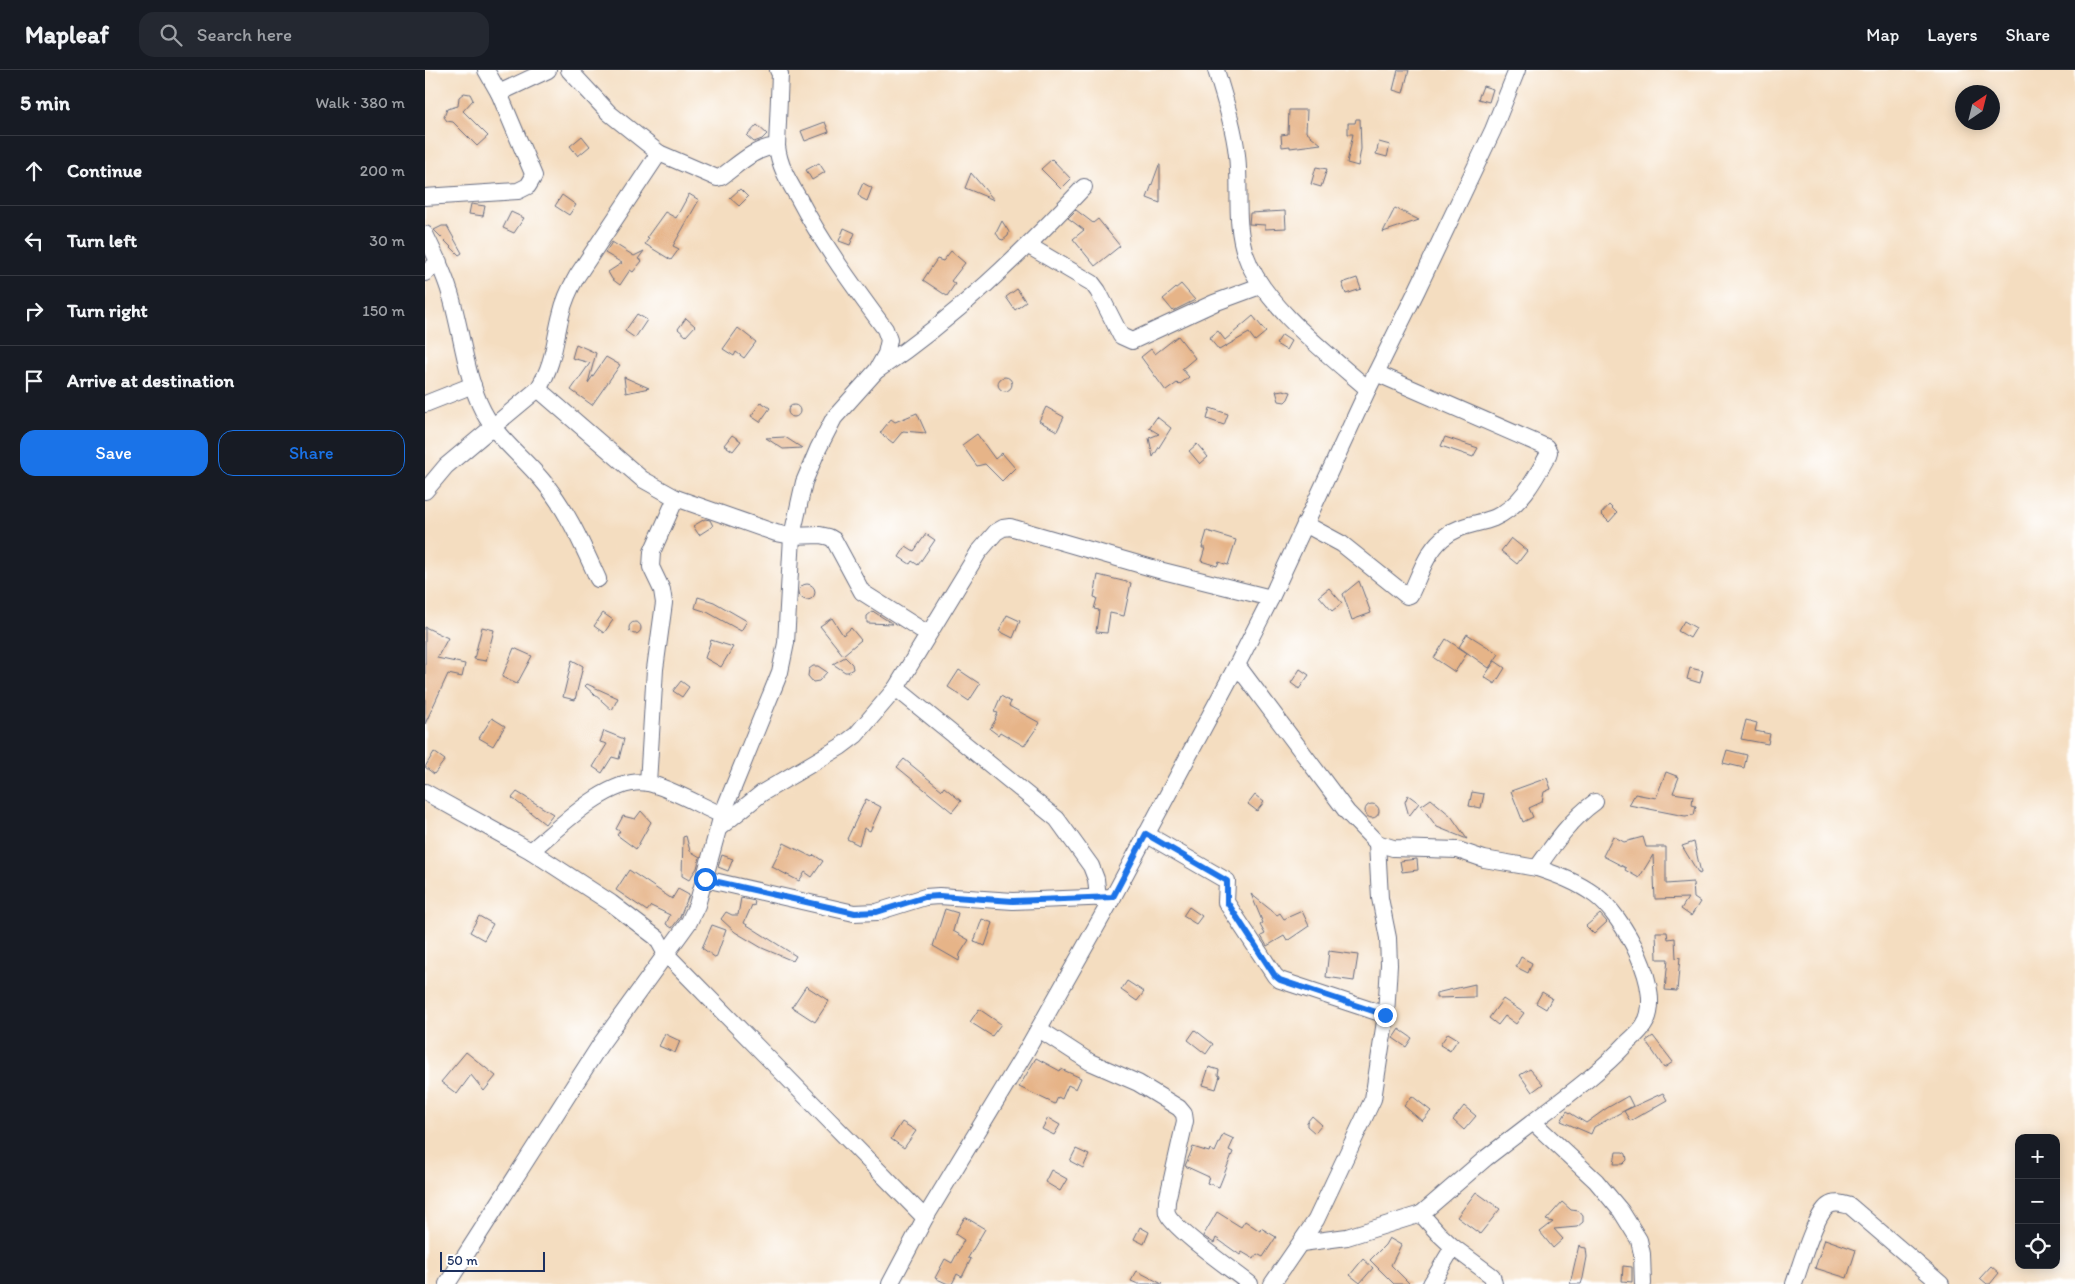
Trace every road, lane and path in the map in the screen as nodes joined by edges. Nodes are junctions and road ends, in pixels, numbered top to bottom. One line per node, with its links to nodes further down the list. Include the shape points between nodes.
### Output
1 (486, 70): 7 (street)
2 (548, 70): 7 (street)
3 (569, 70): 9 (street, via 609,113)
4 (778, 70): 8 (street)
5 (1216, 70): 16 (street, via 1237,154 1239,231 1246,257)
6 (1517, 70): 18 (street, via 1489,139)
7 (499, 93): 11 (street, via 534,176 532,182 519,191)
8 (777, 146): 9 (street, via 756,151 721,178); 17 (street, via 784,172 813,225 885,329 889,340)
9 (659, 153): 20 (street, via 570,288 561,314 553,360)
10 (1083, 187): 13 (street)
11 (425, 197)
12 (425, 234): 14 (street)
13 (1029, 246): 16 (street, via 1092,283 1121,336 1132,341 1214,303); 17 (street, via 938,326)
14 (439, 262): 15 (street); 19 (street, via 451,293)
15 (425, 273)
16 (1260, 286): 21 (street, via 1282,311)
17 (877, 370): 27 (street, via 834,418 818,449 804,482)
18 (1376, 373): 21 (street); 26 (street, via 1546,447 1548,455 1534,482 1507,509 1495,517 1454,529 1440,540 1407,596 1342,544)
19 (473, 385): 22 (street); 23 (street)
20 (538, 389): 23 (street); 25 (street, via 629,469)
21 (1368, 389): 26 (street)
22 (425, 404)
23 (493, 427): 24 (street, via 446,466); 28 (street, via 556,498 579,536)
24 (425, 492)
25 (676, 498): 27 (street); 33 (street, via 652,552 651,567 662,590 664,603 654,678)
26 (1305, 524): 29 (street)
27 (792, 536): 30 (street, via 820,535 834,540 862,592); 36 (street, via 786,643 780,672)
28 (598, 579)
29 (1271, 598): 30 (street, via 1003,528 977,553); 31 (street)
30 (928, 634): 32 (street)
31 (1237, 665): 37 (street); 38 (street, via 1347,812)
32 (897, 688): 36 (street, via 856,735 841,747); 42 (street, via 1057,819 1091,866)
33 (648, 783): 36 (street); 39 (street, via 623,784 599,796)
34 (427, 798): 39 (street)
35 (1595, 802): 40 (street, via 1557,839)
36 (721, 821): 41 (street)
37 (1146, 834): 42 (street); 44 (street, via 1227,881 1227,902 1280,980)
38 (1377, 843): 40 (street, via 1393,848 1458,850 1484,859); 44 (street, via 1380,898 1388,938)
39 (531, 851): 43 (street, via 622,910 657,938)
40 (1537, 868): 46 (street, via 1576,882 1597,896 1620,920 1646,975 1650,1011 1644,1025 1603,1068)
41 (705, 879): 42 (street, via 855,913 877,912 925,897 939,896 1013,901); 43 (street, via 689,922)
42 (1105, 897): 45 (street)
43 (667, 954): 48 (street); 51 (street, via 600,1045)
44 (1385, 1015): 49 (street, via 1373,1099 1334,1186)
45 (1039, 1029): 48 (street); 53 (street, via 1090,1062 1138,1083 1184,1114 1167,1212 1199,1246)
46 (1533, 1122): 47 (street); 57 (street, via 1597,1182 1621,1211 1639,1240)
47 (1421, 1214): 49 (street, via 1347,1237); 50 (street)
48 (925, 1218): 52 (street)
49 (1302, 1243): 54 (street)
50 (1453, 1247): 55 (street); 56 (street, via 1492,1276)
51 (447, 1284)
52 (890, 1284)
53 (1250, 1284)
54 (1272, 1284)
55 (1431, 1284)
56 (1494, 1284)
57 (1643, 1284)
58 (1794, 1284): 59 (street, via 1819,1216 1828,1205 1839,1202 1850,1206)
59 (1941, 1284)

